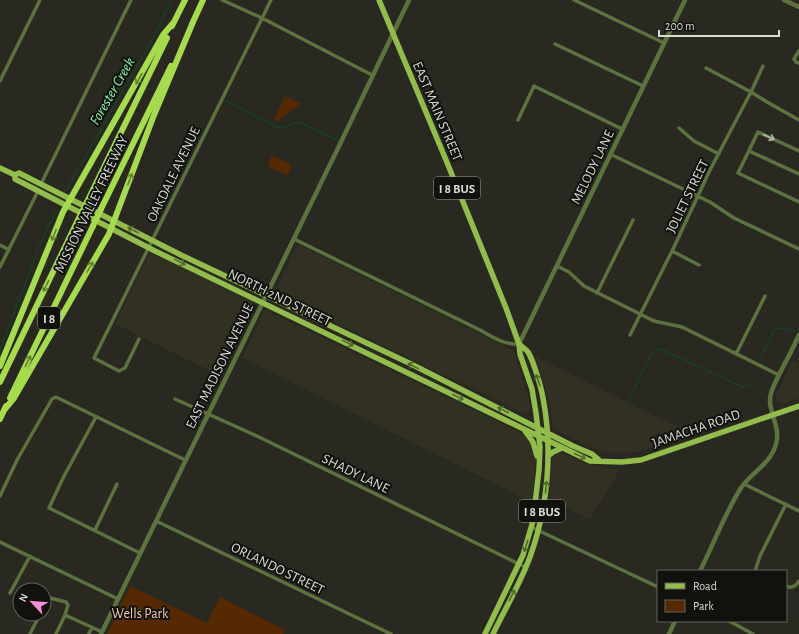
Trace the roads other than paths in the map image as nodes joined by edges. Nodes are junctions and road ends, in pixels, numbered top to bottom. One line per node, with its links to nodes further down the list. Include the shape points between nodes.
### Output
1 (40, 0): 26 (street)
2 (131, 0): 41 (street)
3 (185, 0): 16 (highway, MISSION VALLEY FREEWAY / I 8)
4 (204, 0): 17 (highway, MISSION VALLEY FREEWAY / I 8)
5 (222, 0): 15 (street)
6 (270, 0): 15 (street, OAKDALE AVENUE)
7 (379, 0): 18 (main road, EAST MAIN STREET / I 8 BUS)
8 (409, 0): 18 (street, EAST MADISON AVENUE)
9 (574, 0): 19 (street)
10 (679, 0): 12 (street)
11 (784, 0): 13 (street)
12 (684, 1): 19 (street, MELODY LANE)
13 (794, 2): 14 (street)
14 (799, 7)
15 (262, 18): 25 (street); 52 (street, OAKDALE AVENUE)
16 (174, 22): 45 (highway, one-way to 45, via 164,35); 79 (highway, MISSION VALLEY FREEWAY / I 8, one-way to 79, bridge)
17 (193, 22): 48 (highway, one-way to 17); 84 (highway, MISSION VALLEY FREEWAY / I 8, one-way to 17, bridge)
18 (392, 33): 25 (street, EAST MADISON AVENUE); 71 (main road, EAST MAIN STREET / I 8 BUS)
19 (664, 43): 27 (street, MELODY LANE)
20 (555, 44): 27 (street)
21 (798, 53): 22 (street, via 794,59)
22 (799, 63)
23 (763, 66): 28 (street, JOLIET STREET)
24 (706, 68): 28 (street)
25 (372, 75): 51 (street, EAST MADISON AVENUE)
26 (0, 81)
27 (644, 86): 32 (street, MELODY LANE)
28 (751, 92): 30 (street); 36 (street, JOLIET STREET)
29 (518, 120): 32 (street, via 534,86)
30 (799, 120)
31 (679, 128): 36 (street, via 694,141)
32 (622, 129): 35 (street, MELODY LANE)
33 (749, 151): 34 (street, one-way to 34, via 758,132); 38 (street); 46 (street, via 738,173)
34 (799, 151)
35 (610, 154): 44 (street); 59 (street, MELODY LANE)
36 (719, 154): 44 (street, JOLIET STREET)
37 (0, 168): 39 (main road, NORTH 2ND STREET)
38 (799, 174)
39 (15, 175): 40 (main road, NORTH 2ND STREET, via 15,179); 41 (main road, NORTH 2ND STREET, via 19,173)
40 (19, 181): 41 (main road, via 24,180 36,186); 42 (main road, NORTH 2ND STREET)
41 (41, 184): 43 (main road, NORTH 2ND STREET)
42 (38, 191): 43 (main road, via 43,189 58,196); 47 (main road, NORTH 2ND STREET); 56 (street)
43 (62, 195): 45 (main road, NORTH 2ND STREET)
44 (698, 197): 55 (street, via 734,218); 57 (street, JOLIET STREET)
45 (71, 200): 47 (highway); 48 (main road, NORTH 2ND STREET)
46 (799, 202)
47 (67, 206): 50 (main road, NORTH 2ND STREET); 75 (highway, one-way to 75)
48 (114, 220): 50 (highway); 52 (main road, NORTH 2ND STREET, one-way to 48)
49 (633, 220): 61 (street)
50 (111, 229): 54 (main road, NORTH 2ND STREET); 84 (highway, one-way to 50, via 81,285)
51 (294, 239): 62 (street, EAST MADISON AVENUE); 71 (street, via 500,341 510,345)
52 (152, 240): 54 (street, OAKDALE AVENUE); 62 (main road, NORTH 2ND STREET)
53 (0, 246): 56 (street)
54 (149, 247): 64 (main road, NORTH 2ND STREET, one-way to 64); 70 (street, OAKDALE AVENUE, via 94,358 119,371 125,368)
55 (799, 249)
56 (9, 250): 60 (street)
57 (672, 251): 58 (street); 65 (street, JOLIET STREET)
58 (699, 265)
59 (556, 266): 61 (street); 71 (street, MELODY LANE)
60 (0, 267)
61 (598, 293): 65 (street)
62 (266, 295): 64 (street, EAST MADISON AVENUE); 66 (main road, NORTH 2ND STREET)
63 (765, 296): 72 (street)
64 (263, 302): 67 (main road, NORTH 2ND STREET); 87 (street, EAST MADISON AVENUE)
65 (640, 314): 68 (street, JOLIET STREET); 72 (street, via 654,321 682,328)
66 (342, 331): 67 (main road); 73 (main road, NORTH 2ND STREET)
67 (326, 333): 74 (main road, NORTH 2ND STREET, one-way to 74)
68 (630, 335)
69 (799, 335): 77 (street)
70 (139, 339)
71 (519, 344): 85 (main road, EAST MAIN STREET / I 8 BUS); 93 (main road, EAST MAIN STREET / I 8 BUS, one-way to 71, via 541,387 528,352)
72 (736, 354): 77 (street)
73 (400, 359): 74 (main road); 76 (main road, NORTH 2ND STREET, one-way to 73)
74 (389, 363): 78 (main road, NORTH 2ND STREET)
75 (0, 366)
76 (434, 376): 78 (main road); 80 (main road, NORTH 2ND STREET)
77 (779, 376): 86 (street, via 770,398)
78 (418, 377): 81 (main road, NORTH 2ND STREET)
79 (0, 382)
80 (448, 383): 81 (main road); 90 (main road, NORTH 2ND STREET, one-way to 80)
81 (431, 384): 92 (main road, NORTH 2ND STREET, one-way to 92)
82 (176, 399): 87 (street, SHADY LANE)
83 (799, 406): 86 (main road, JAMACHA ROAD)
84 (5, 409): 89 (highway, MISSION VALLEY FREEWAY / I 8)
85 (536, 410): 90 (main road, via 532,417); 91 (main road, EAST MAIN STREET / I 8 BUS)
86 (774, 414): 99 (main road, JAMACHA ROAD, via 641,460); 102 (street, via 778,435 776,444 770,458)
87 (208, 415): 98 (street, EAST MADISON AVENUE); 113 (street, SHADY LANE, via 259,437)
88 (96, 417): 98 (street); 103 (street, via 56,398 52,399); 108 (street, via 49,508)
89 (0, 419)
90 (523, 420): 91 (main road, NORTH 2ND STREET)
91 (538, 427): 93 (main road, JAMACHA ROAD); 94 (main road, EAST MAIN STREET / I 8 BUS)
92 (524, 430): 94 (main road, NORTH 2ND STREET); 100 (main road, via 533,442)
93 (548, 432): 95 (main road, EAST MAIN STREET / I 8 BUS); 99 (main road, JAMACHA ROAD)
94 (539, 437): 95 (main road, JAMACHA ROAD); 100 (main road, EAST MAIN STREET / I 8 BUS)
95 (548, 441): 96 (main road, JAMACHA ROAD); 97 (main road, EAST MAIN STREET / I 8 BUS)
96 (562, 448): 97 (main road); 99 (main road, JAMACHA ROAD, one-way to 99, via 590,461)
97 (548, 456): 109 (main road, EAST MAIN STREET / I 8 BUS, one-way to 97, via 545,496)
98 (185, 460): 106 (street, EAST MADISON AVENUE)
99 (599, 460)
100 (539, 464): 107 (main road, EAST MAIN STREET / I 8 BUS)
101 (117, 484): 108 (street)
102 (744, 484): 104 (street); 115 (street)
103 (0, 496)
104 (786, 504): 105 (street); 116 (street, via 760,556)
105 (799, 511)
106 (156, 521): 111 (street, EAST MADISON AVENUE); 136 (street, ORLANDO STREET)
107 (531, 527): 109 (street); 113 (main road, EAST MAIN STREET / I 8 BUS, one-way to 113)
108 (95, 530): 111 (street)
109 (538, 530): 114 (main road, EAST MAIN STREET / I 8 BUS); 119 (street)
110 (0, 542): 112 (street)
111 (140, 552): 122 (street, EAST MADISON AVENUE)
112 (30, 556): 120 (street); 122 (street)
113 (519, 564): 114 (street, SHADY LANE); 123 (main road, EAST MAIN STREET / I 8 BUS)
114 (525, 567): 124 (main road, EAST MAIN STREET / I 8 BUS, one-way to 114)
115 (700, 570)
116 (756, 570)
117 (799, 580): 118 (street, via 794,587)
118 (787, 586)
119 (657, 587)
120 (10, 593)
121 (52, 598): 125 (street, via 66,602 68,605)
122 (118, 599): 132 (street, EAST MADISON AVENUE)
123 (500, 605): 124 (main road); 137 (main road, EAST MAIN STREET / I 8 BUS)
124 (506, 607): 138 (main road, EAST MAIN STREET / I 8 BUS)
125 (65, 615): 131 (street); 134 (street)
126 (36, 622): 133 (street)
127 (675, 622): 139 (street)
128 (731, 622): 130 (street)
129 (741, 622): 130 (street)
130 (739, 626): 140 (street)
131 (92, 627): 132 (street); 135 (street)
132 (102, 633)
133 (30, 634)
134 (56, 634)
135 (89, 634)
136 (391, 634)
137 (485, 634)
138 (493, 634)
139 (669, 634)
140 (753, 634)

